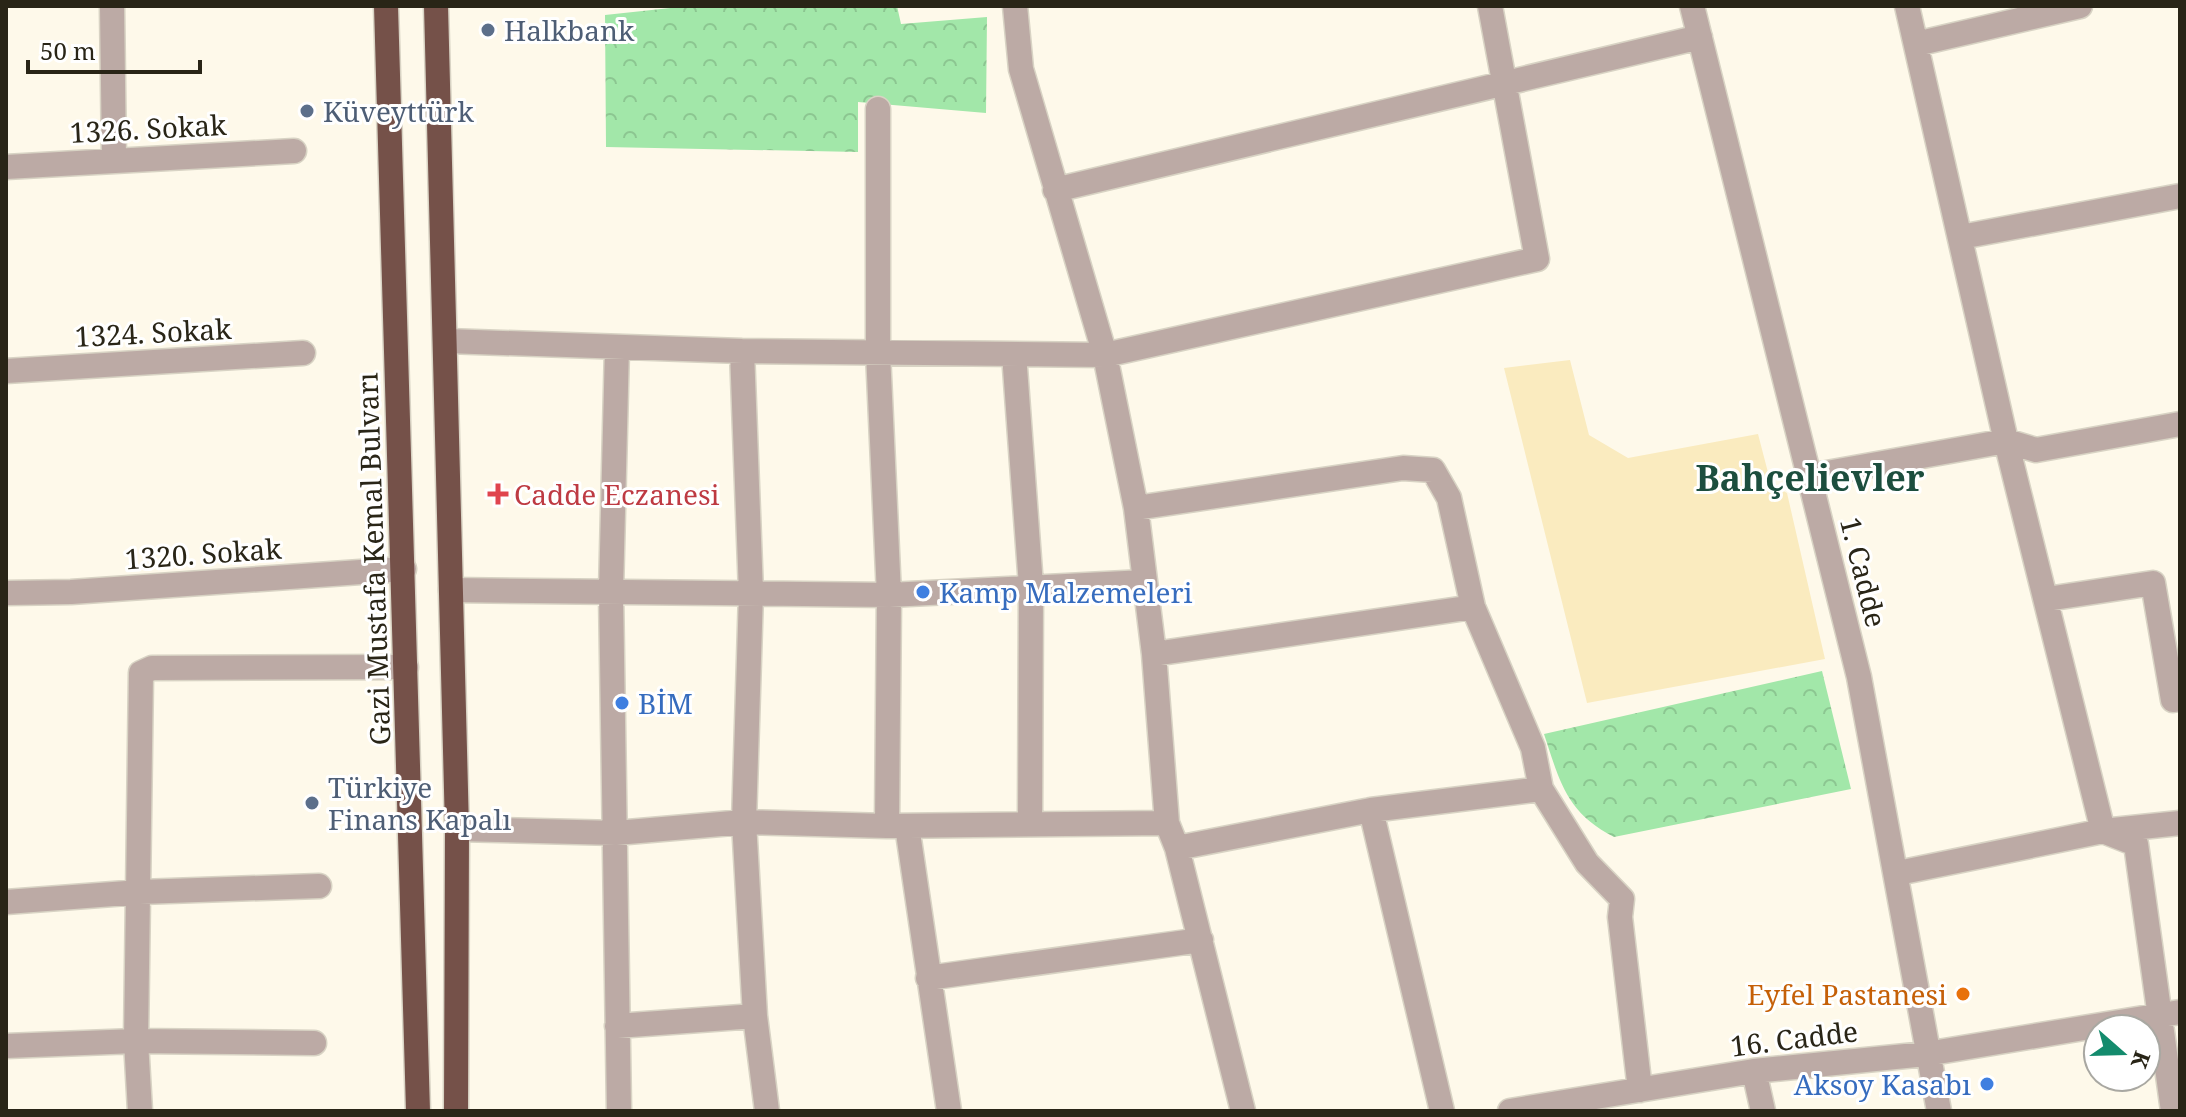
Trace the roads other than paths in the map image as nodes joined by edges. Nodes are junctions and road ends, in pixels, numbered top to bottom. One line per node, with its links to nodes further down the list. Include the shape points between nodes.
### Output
1 (112, 6): 14 (street)
2 (386, 6): 31 (highway, Gazi Mustafa Kemal Bulvarı)
3 (436, 6): 19 (highway)
4 (1015, 6): 16 (street, via 1021,69)
5 (1490, 6): 11 (street)
6 (1692, 6): 9 (street, 1. Cadde)
7 (1907, 6): 10 (street)
8 (2080, 6): 10 (street)
9 (1700, 37): 11 (street); 29 (street, 1. Cadde)
10 (1916, 44): 18 (street)
11 (1505, 82): 16 (street); 25 (street, via 1537,259)
12 (878, 109): 23 (street)
13 (294, 151): 14 (street, 1326. Sokak)
14 (114, 159): 15 (street, 1326. Sokak)
15 (6, 167)
16 (1055, 190): 25 (street)
17 (2180, 196): 18 (street)
18 (1961, 237): 28 (street)
19 (447, 341): 20 (street); 34 (highway)
20 (617, 347): 21 (street); 35 (street)
21 (742, 351): 23 (street); 37 (street)
22 (303, 353): 26 (street, 1324. Sokak)
23 (878, 353): 24 (street); 38 (street)
24 (1014, 354): 25 (street); 33 (street)
25 (1105, 355): 30 (street)
26 (6, 371)
27 (2180, 424): 28 (street, via 2036,450)
28 (2006, 441): 29 (street); 39 (street)
29 (1810, 476): 55 (street, 1. Cadde, via 1859,677)
30 (1136, 508): 32 (street); 40 (street, via 1403,468 1433,470 1449,498)
31 (404, 569): 36 (street, 1320. Sokak); 42 (highway, Gazi Mustafa Kemal Bulvarı)
32 (1145, 582): 33 (street); 41 (street)
33 (1031, 586): 38 (street); 49 (street)
34 (451, 590): 35 (street); 51 (highway)
35 (611, 592): 37 (street); 53 (street)
36 (6, 593)
37 (751, 593): 38 (street); 46 (street)
38 (889, 595): 50 (street)
39 (2047, 599): 43 (street, via 2153,583 2173,700); 52 (street)
40 (1473, 607): 41 (street); 44 (street, via 1533,748)
41 (1154, 654): 47 (street)
42 (406, 667): 57 (street, via 152,668 141,673); 72 (highway, Gazi Mustafa Kemal Bulvarı)
43 (2180, 699)
44 (1541, 789): 45 (street); 69 (street, via 1587,863 1622,899)
45 (1371, 810): 54 (street); 78 (street)
46 (744, 822): 50 (street); 53 (street); 62 (street)
47 (1167, 823): 49 (street); 54 (street)
48 (2180, 823): 52 (street)
49 (1030, 824): 50 (street)
50 (897, 826): 60 (street)
51 (457, 829): 53 (street); 73 (highway)
52 (2103, 831): 55 (street); 61 (street, via 2136,844)
53 (616, 833): 63 (street)
54 (1177, 848): 59 (street)
55 (1898, 873): 67 (street, 1. Cadde)
56 (319, 886): 57 (street)
57 (140, 892): 58 (street); 64 (street)
58 (6, 902)
59 (1201, 940): 60 (street); 77 (street)
60 (928, 978): 76 (street)
61 (2170, 1014): 67 (street, 16. Cadde); 82 (street)
62 (755, 1016): 63 (street); 75 (street)
63 (617, 1026): 74 (street)
64 (136, 1041): 65 (street); 66 (street); 71 (street)
65 (314, 1043)
66 (6, 1046)
67 (1926, 1054): 68 (street, 16. Cadde); 81 (street, 1. Cadde)
68 (1754, 1071): 69 (street, 16. Cadde); 80 (street)
69 (1640, 1090): 70 (street, 16. Cadde)
70 (1584, 1105): 79 (street, 16. Cadde)
71 (140, 1111)
72 (418, 1111)
73 (456, 1111)
74 (619, 1111)
75 (767, 1111)
76 (949, 1111)
77 (1243, 1111)
78 (1442, 1111)
79 (1510, 1111)
80 (1763, 1111)
81 (1939, 1111)
82 (2173, 1111)

